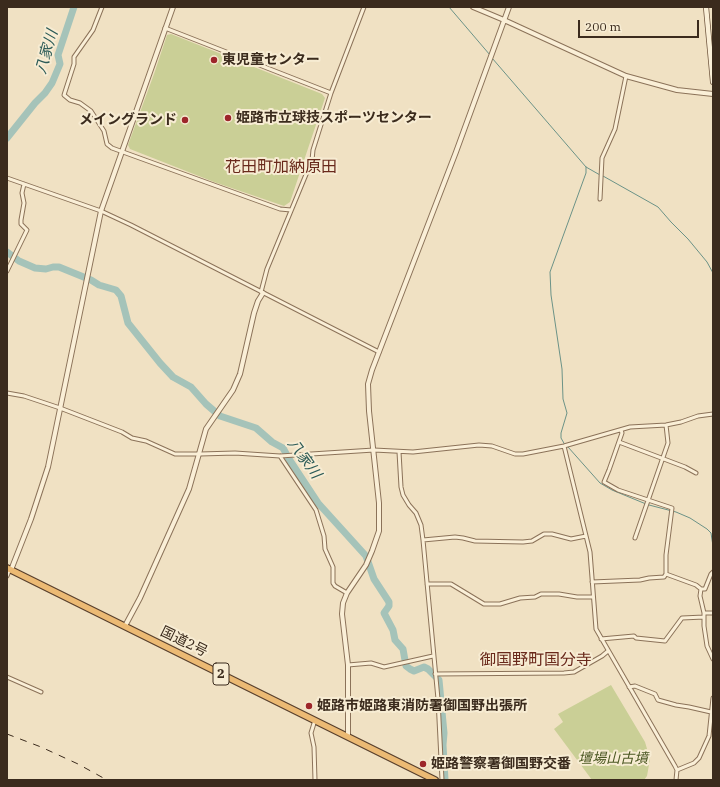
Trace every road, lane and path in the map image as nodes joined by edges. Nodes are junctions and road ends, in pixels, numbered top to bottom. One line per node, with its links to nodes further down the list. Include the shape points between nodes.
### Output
1 (102, 7): 13 (street, via 93,30 74,57 64,95 91,111 104,132 107,144)
2 (173, 7): 8 (street)
3 (364, 7): 11 (street)
4 (473, 7): 7 (street)
5 (509, 7): 7 (street)
6 (706, 7): 10 (main road)
7 (504, 20): 9 (street); 21 (street)
8 (165, 28): 11 (street); 13 (street)
9 (626, 76): 12 (street, via 677,90); 16 (street, via 615,129 602,158)
10 (713, 82)
11 (331, 94): 17 (street, via 312,150 312,160)
12 (713, 94)
13 (122, 151): 17 (street, via 280,209); 18 (street)
14 (7, 178): 15 (street)
15 (24, 184): 18 (street); 19 (street, via 21,224 27,230)
16 (600, 199)
17 (291, 210): 20 (street, via 267,269)
18 (101, 211): 20 (street, via 131,224); 23 (street)
19 (7, 271)
20 (262, 293): 21 (street); 31 (street, via 254,313 240,374 233,390 206,429)
21 (379, 352): 29 (street, via 368,384)
22 (7, 393): 23 (street)
23 (60, 408): 31 (street, via 175,454); 39 (street, via 48,467 31,519)
24 (713, 414): 25 (street)
25 (666, 425): 26 (street); 33 (street, via 668,443)
26 (621, 430): 27 (street); 28 (street)
27 (619, 442): 33 (street); 35 (street, via 604,482)
28 (564, 446): 30 (street, via 523,454 478,445); 36 (street)
29 (374, 450): 30 (street); 32 (street); 46 (street, via 379,531 366,565)
30 (399, 452): 38 (street, via 403,495 416,513)
31 (200, 454): 32 (street); 51 (street, via 189,489)
32 (280, 456): 46 (street, via 316,510 332,567 333,583)
33 (662, 459): 34 (street); 35 (street)
34 (696, 473)
35 (647, 500): 37 (street); 41 (street, via 672,508)
36 (586, 536): 38 (street, via 571,538 544,534 532,541 523,542 476,541 455,537); 43 (street)
37 (635, 538)
38 (423, 540): 44 (street)
39 (9, 569): 42 (street); 51 (highway, 国道2号 / 2)
40 (713, 572): 45 (street, via 705,589)
41 (666, 574): 43 (street, via 664,577 640,580); 45 (street, via 696,584)
42 (7, 576)
43 (592, 582): 47 (street)
44 (427, 584): 47 (street, via 451,584 484,604 500,604 541,594); 54 (street)
45 (702, 589): 48 (street, via 700,596)
46 (347, 594): 56 (street, via 342,614)
47 (593, 597): 52 (street, via 596,629)
48 (704, 613): 49 (street); 50 (street)
49 (713, 613)
50 (704, 617): 52 (street, via 682,618 665,641 634,636); 55 (street, via 707,646)
51 (125, 626): 63 (highway, 国道2号 / 2)
52 (601, 639): 53 (street)
53 (608, 652): 57 (street, via 574,672); 59 (street)
54 (433, 656): 56 (street, via 384,667 371,663); 57 (street)
55 (713, 659)
56 (348, 665): 64 (street)
57 (435, 674): 68 (street)
58 (7, 677): 60 (street)
59 (629, 687): 62 (street, via 636,686 655,694 658,700); 65 (street)
60 (41, 692)
61 (713, 698): 62 (street)
62 (711, 712): 65 (street, via 709,736 699,758 694,763)
63 (315, 720): 64 (highway, 国道2号 / 2); 66 (street, via 311,733)
64 (348, 736): 67 (highway, 国道2号 / 2)
65 (676, 770): 69 (street)
66 (315, 780)
67 (436, 780)
68 (442, 780)
69 (676, 780)

